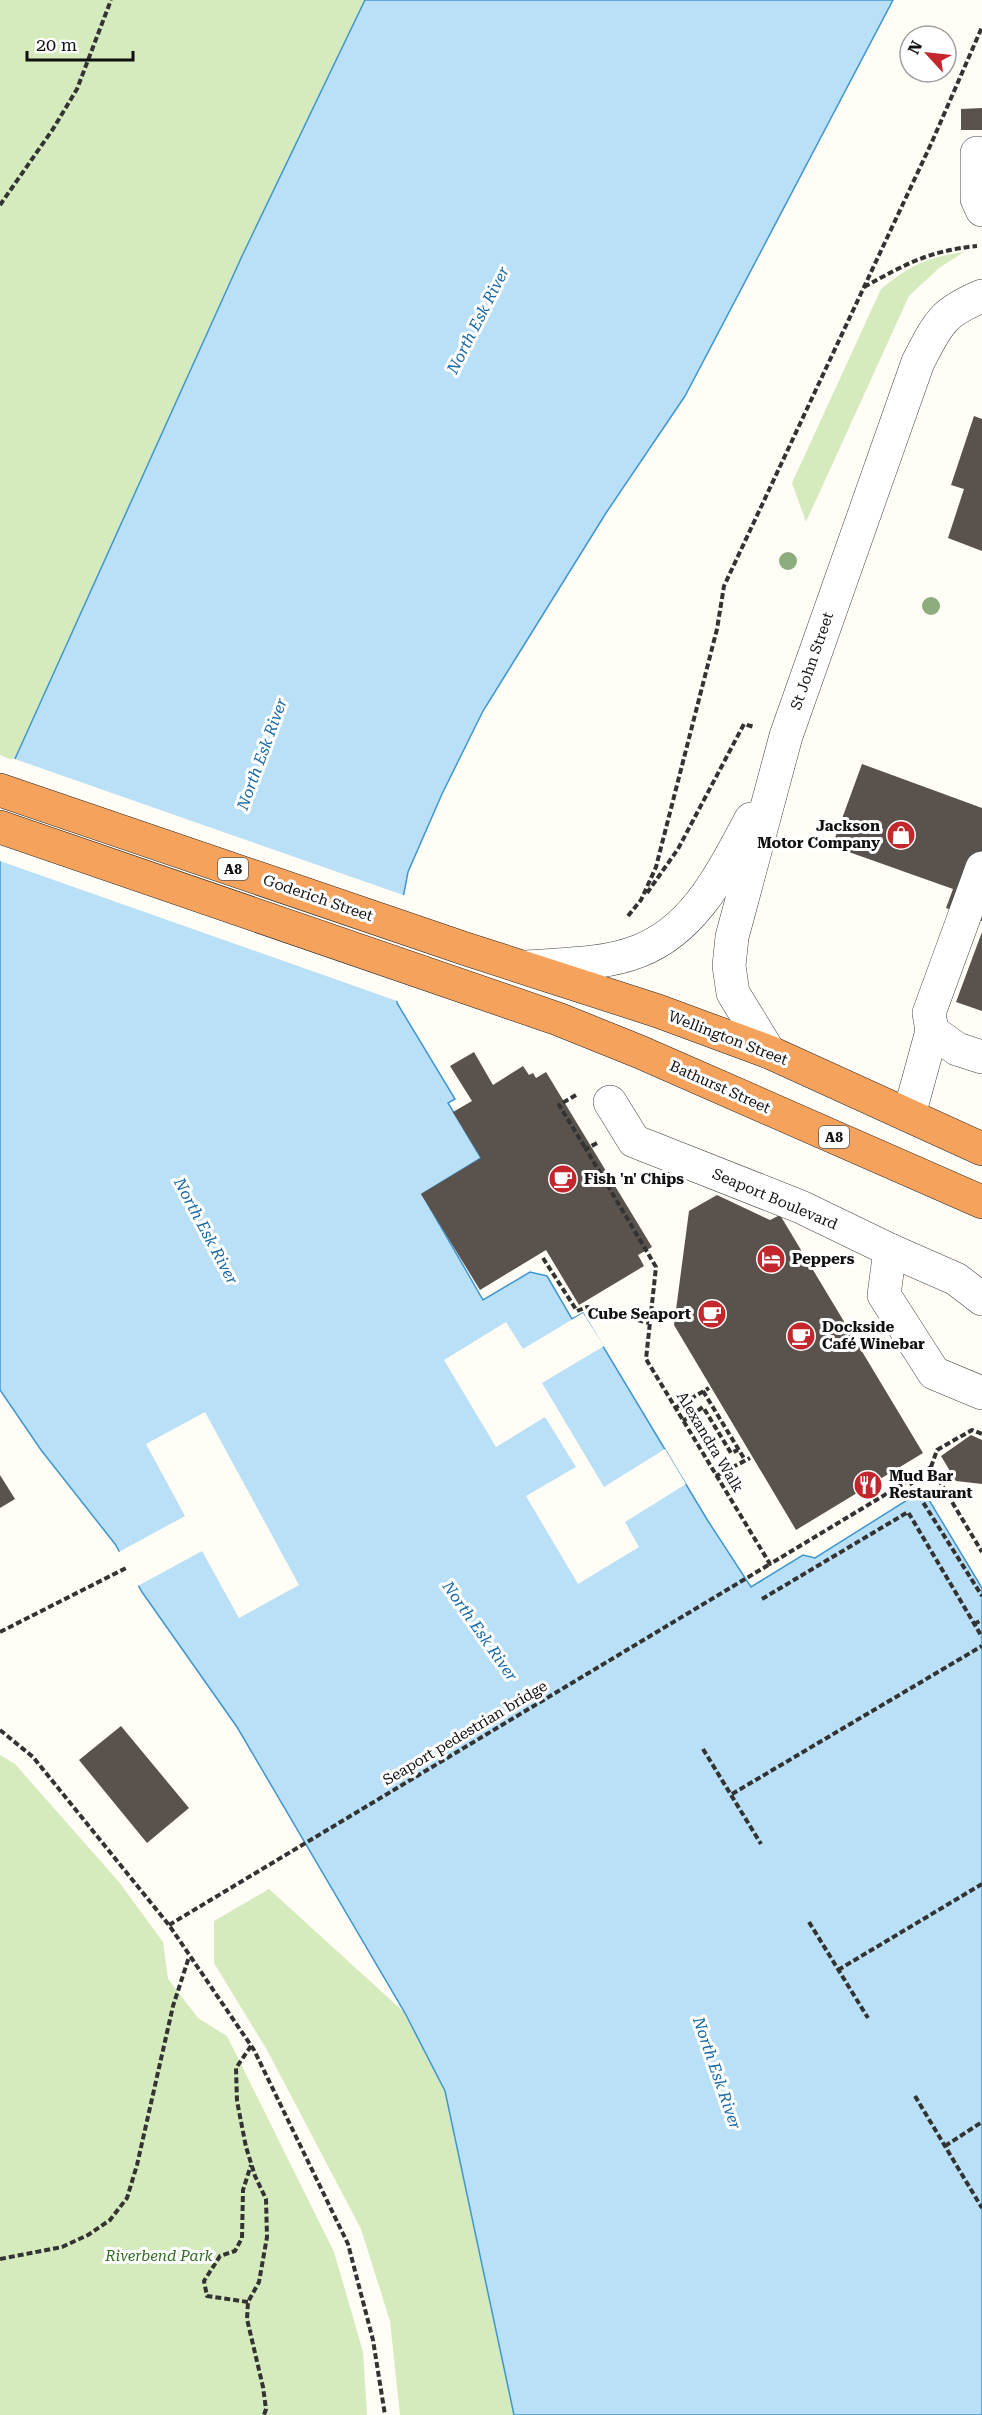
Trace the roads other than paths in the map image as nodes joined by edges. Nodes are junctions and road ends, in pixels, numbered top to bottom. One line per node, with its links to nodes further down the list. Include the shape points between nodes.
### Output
1 (976, 153): 2 (street, via 977,199)
2 (982, 210)
3 (982, 296): 4 (street, St John Street, via 954,308 936,327 918,362)
4 (773, 780): 9 (street, via 701,904 666,937 618,957); 11 (street, St John Street, via 732,937 729,966 733,993)
5 (0, 789): 8 (highway, Goderich Street / A8)
6 (0, 828): 16 (highway, Bathurst Street / A8, via 558,1019)
7 (982, 868): 10 (street, via 929,1013)
8 (466, 949): 9 (highway, Wellington Street / A8)
9 (526, 967): 11 (highway, Wellington Street / A8)
10 (932, 1030): 12 (street, via 957,1049); 14 (street)
11 (769, 1052): 14 (highway, Wellington Street / A8)
12 (982, 1057)
13 (615, 1110): 17 (street, Seaport Boulevard, via 634,1141 801,1207)
14 (909, 1115): 15 (highway, Wellington Street / A8)
15 (982, 1149)
16 (982, 1202)
17 (890, 1250): 18 (street, Seaport Boulevard, via 956,1279); 19 (street, via 884,1296 934,1372)
18 (982, 1299)
19 (982, 1393)

